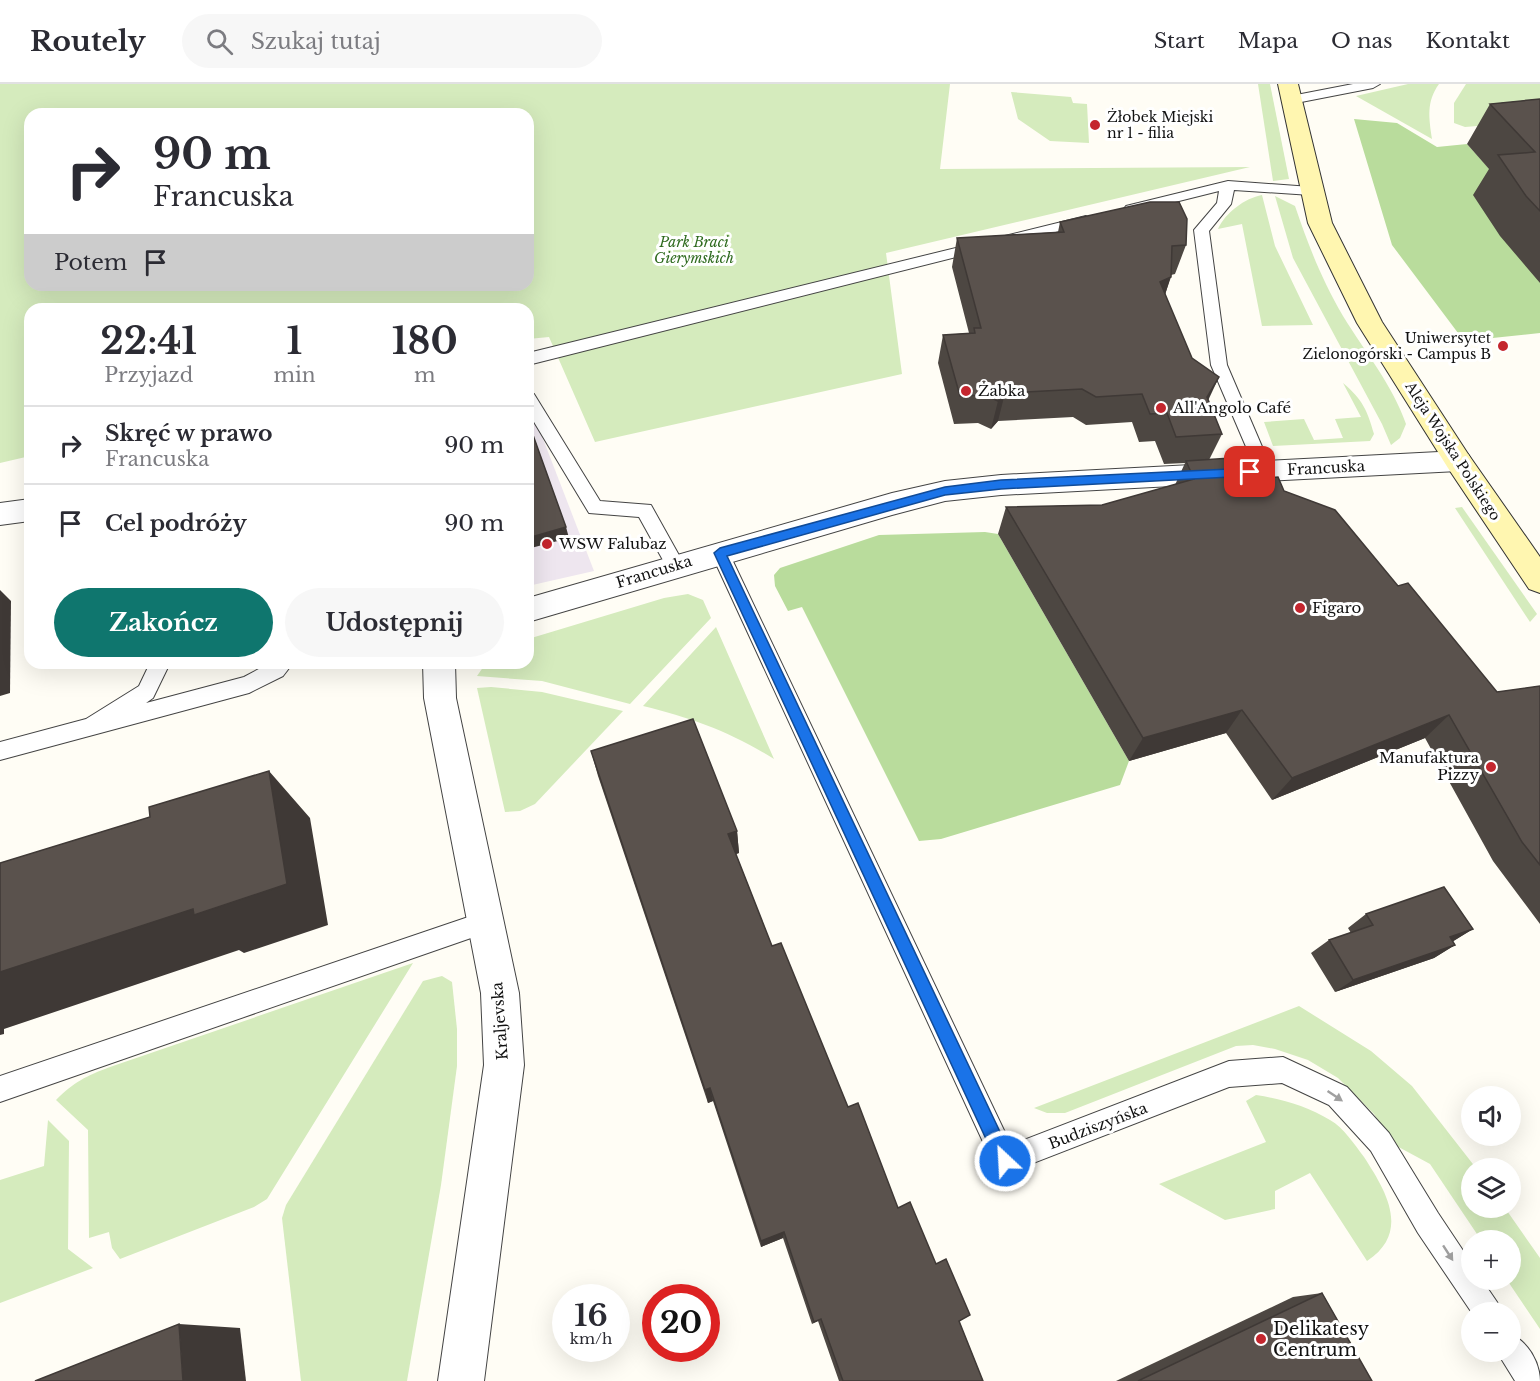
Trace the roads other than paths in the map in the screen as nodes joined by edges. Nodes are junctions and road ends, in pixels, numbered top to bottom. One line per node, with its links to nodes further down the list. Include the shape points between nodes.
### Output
1 (1373, 84): 2 (lane)
2 (1289, 92): 4 (main road, Aleja Wojska Polskiego)
3 (1227, 185): 4 (lane); 5 (lane); 8 (lane, via 1224,204 1201,230 1219,365 1256,452)
4 (1311, 191): 7 (main road, Aleja Wojska Polskiego, via 1320,223 1370,323)
5 (534, 358)
6 (534, 408): 12 (lane, via 595,508 645,510)
7 (1458, 461): 8 (street, Francuska); 13 (main road, Aleja Wojska Polskiego)
8 (1273, 471): 11 (street, Francuska, via 945,491)
9 (24, 511): 10 (street)
10 (0, 514)
11 (720, 553): 12 (street, Francuska); 22 (lane, Budziszyńska, one-way to 22, via 1005,1161 1229,1074 1283,1070 1338,1096 1380,1142)
12 (675, 566): 14 (street, Francuska)
13 (1540, 580)
14 (534, 608)
15 (157, 669): 18 (lane, via 146,692)
16 (277, 669): 18 (lane, via 249,684)
17 (439, 669): 20 (street, Kraljevska, via 440,699)
18 (92, 726): 19 (lane)
19 (0, 751)
20 (486, 922): 21 (lane); 24 (street, Kraljevska, via 500,993 504,1065)
21 (0, 1089)
22 (1480, 1302)
23 (1519, 1362): 25 (lane)
24 (461, 1381)
25 (1532, 1381)

